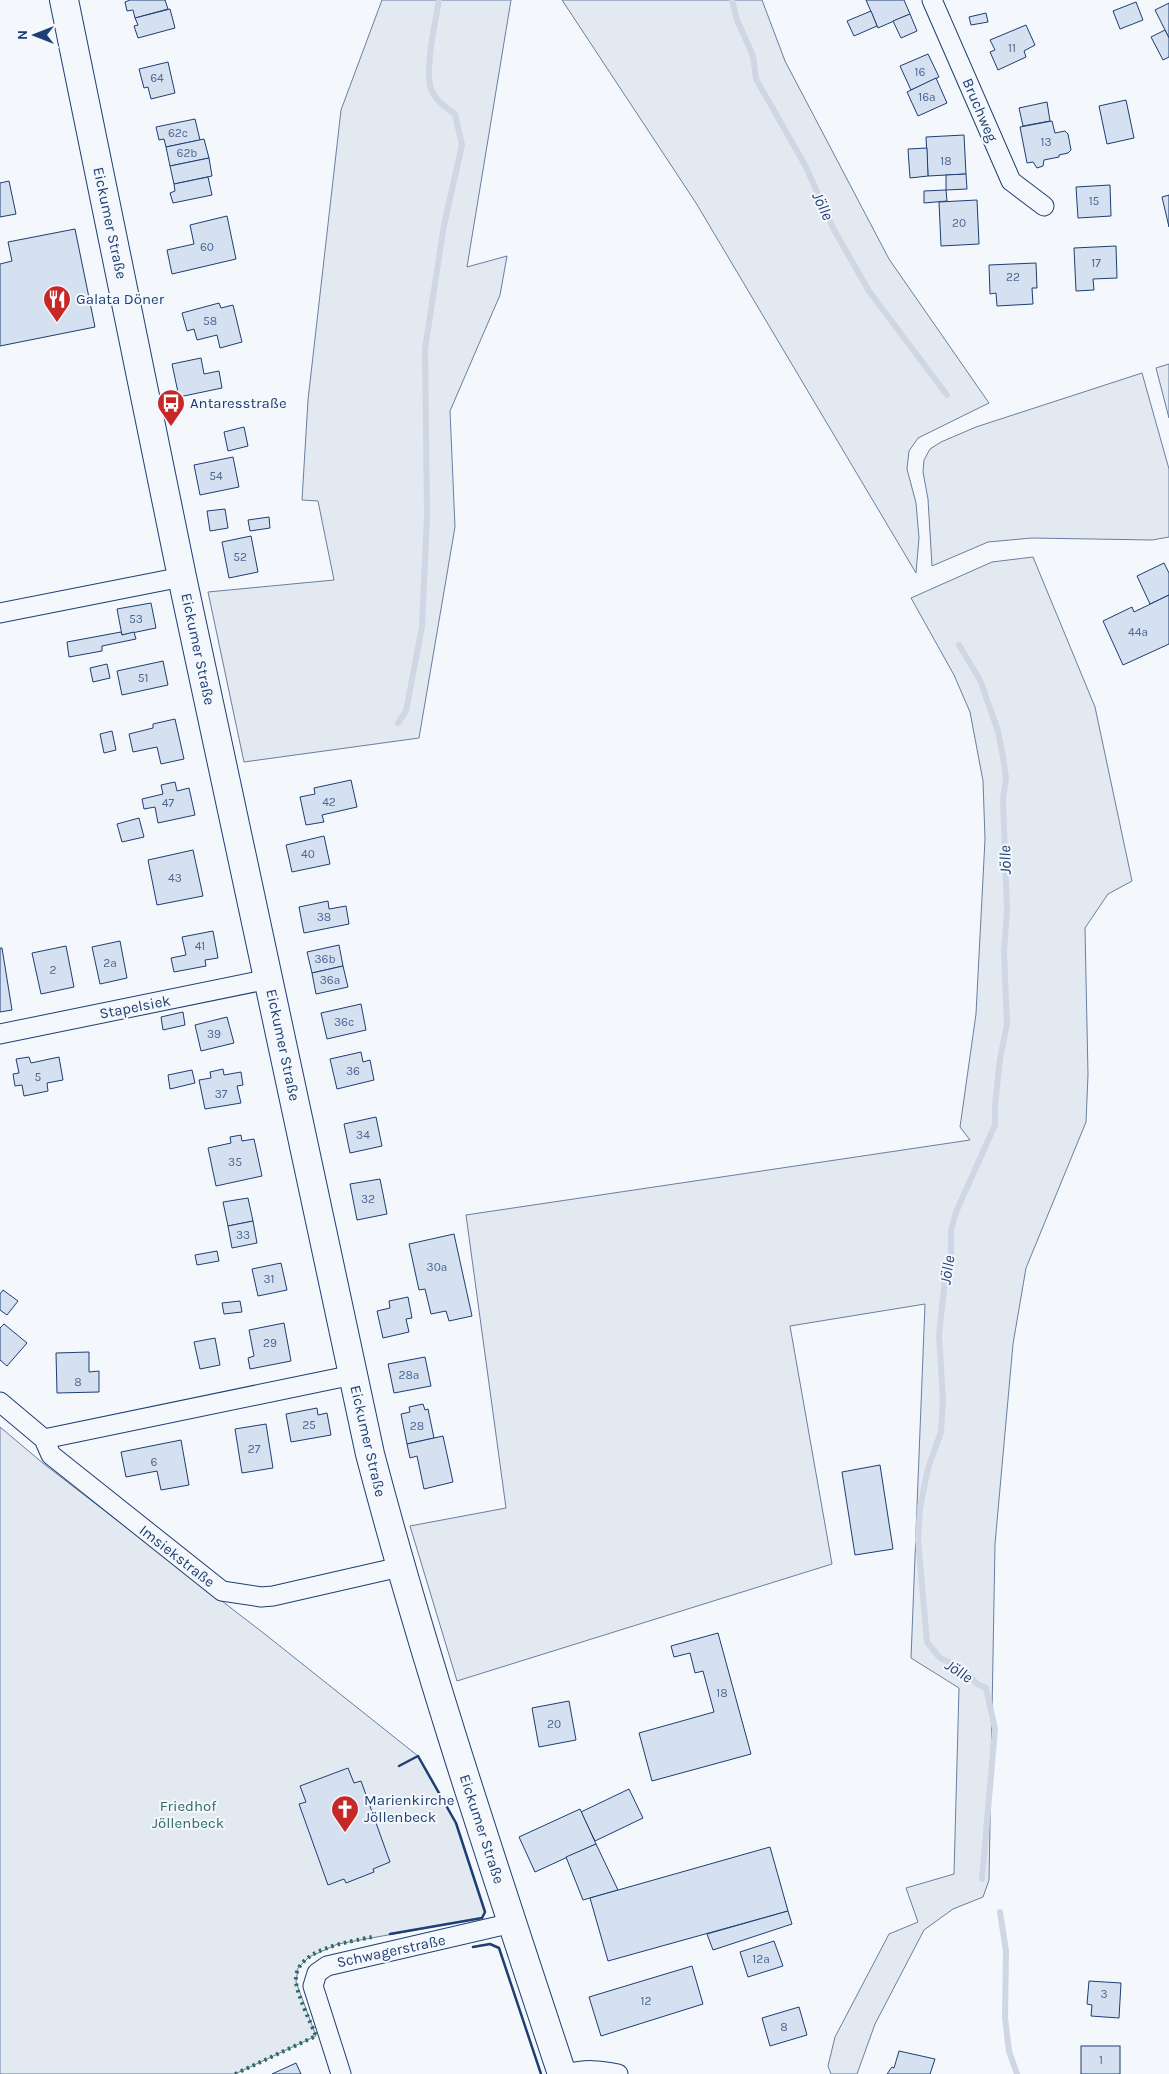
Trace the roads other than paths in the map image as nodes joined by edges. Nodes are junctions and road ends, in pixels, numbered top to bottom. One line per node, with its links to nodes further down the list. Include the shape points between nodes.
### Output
1 (64, 0): 4 (main road, Eickumer Straße)
2 (932, 0): 3 (street, Bruchweg, via 1010,181)
3 (1044, 206)
4 (182, 577): 5 (street); 6 (main road, Eickumer Straße)
5 (0, 613)
6 (269, 979): 7 (street, Stapelsiek); 8 (main road, Eickumer Straße)
7 (0, 1034)
8 (353, 1375): 10 (street); 11 (main road, Eickumer Straße)
9 (0, 1402): 10 (street, Imsiekstraße)
10 (44, 1439): 11 (street, Imsiekstraße, via 52,1455 222,1591 274,1596)
11 (400, 1567): 12 (main road, Eickumer Straße)
12 (512, 1923): 13 (street, Schwagerstraße, via 327,1966 317,1973 313,1986); 14 (main road, Eickumer Straße)
13 (341, 2074)
14 (562, 2074)
15 (567, 2074): 16 (street, via 599,2070)
16 (618, 2074)

